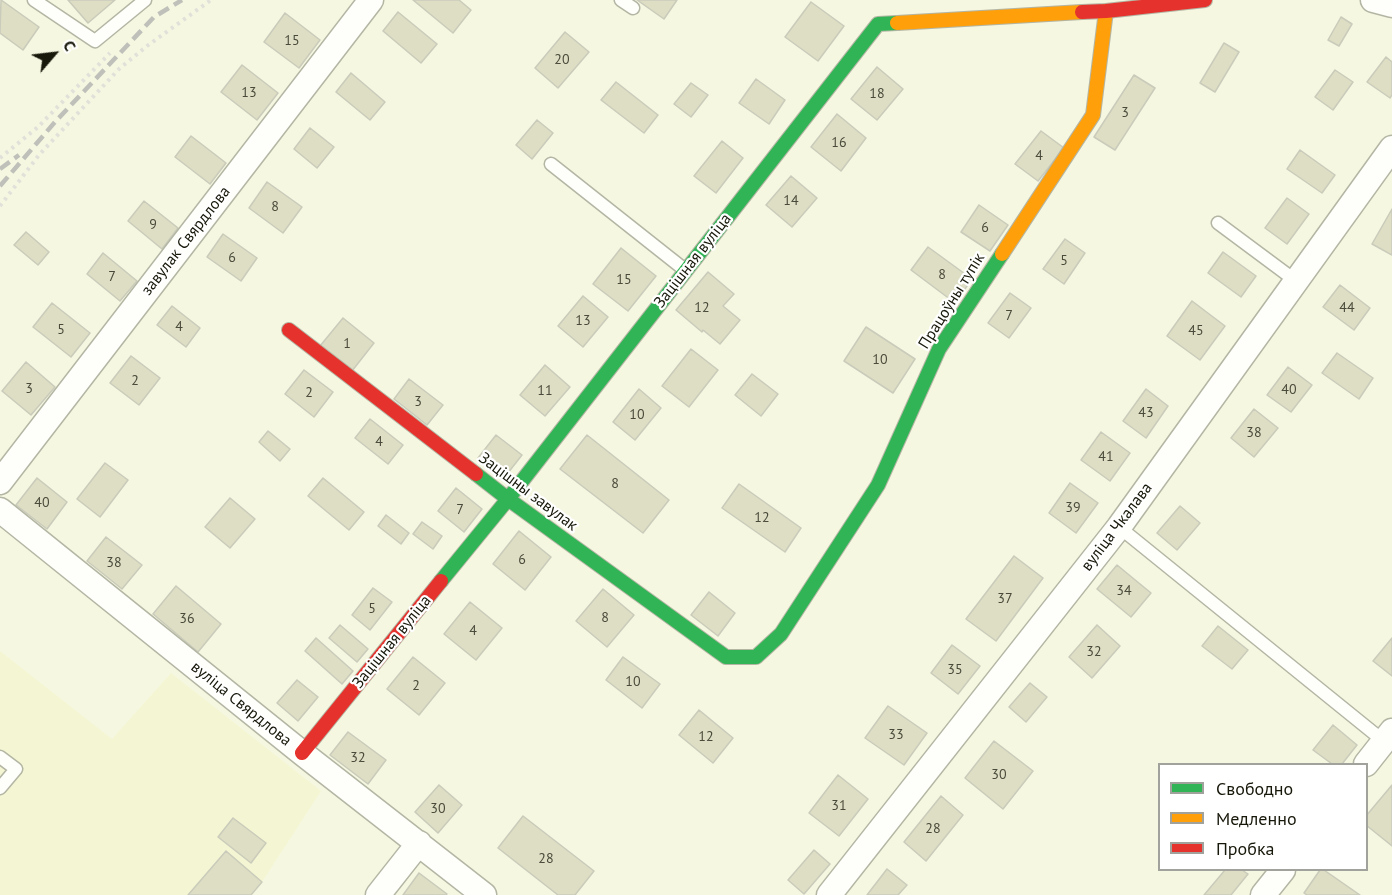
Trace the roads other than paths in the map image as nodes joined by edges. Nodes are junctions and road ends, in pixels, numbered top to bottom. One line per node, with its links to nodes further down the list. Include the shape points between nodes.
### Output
1 (34, 0): 2 (lane, via 95,41)
2 (145, 0)
3 (371, 0): 16 (street, завулак Свярдлова)
4 (621, 0): 8 (lane)
5 (1205, 0): 9 (street, Зацішная вуліца)
6 (1373, 0): 7 (street)
7 (1392, 5)
8 (633, 8)
9 (1106, 11): 13 (street, Зацішная вуліца, via 878,24); 20 (street, Працоўны тупік, via 1093,115 939,349 878,485 782,634)
10 (1392, 148): 14 (street, вуліца Чкалава)
11 (551, 164): 13 (lane)
12 (1218, 223): 14 (lane)
13 (686, 270): 17 (street, Зацішная вуліца)
14 (1296, 281): 19 (street, вуліца Чкалава)
15 (290, 330): 17 (street, Зацішны завулак)
16 (0, 482)
17 (508, 499): 20 (street, Зацішны завулак, via 726,657); 22 (street, Зацішная вуліца)
18 (0, 510): 22 (street, вуліца Свярдлова)
19 (1119, 526): 21 (lane); 30 (street, вуліца Чкалава)
20 (756, 657)
21 (1389, 740): 24 (street)
22 (302, 753): 26 (street, вуліца Свярдлова)
23 (0, 757): 25 (lane, via 16,768)
24 (1368, 763)
25 (0, 788)
26 (419, 843): 28 (street); 29 (street, вуліца Свярдлова)
27 (1282, 871): 31 (street)
28 (378, 895)
29 (484, 895)
30 (829, 895)
31 (1263, 895)

